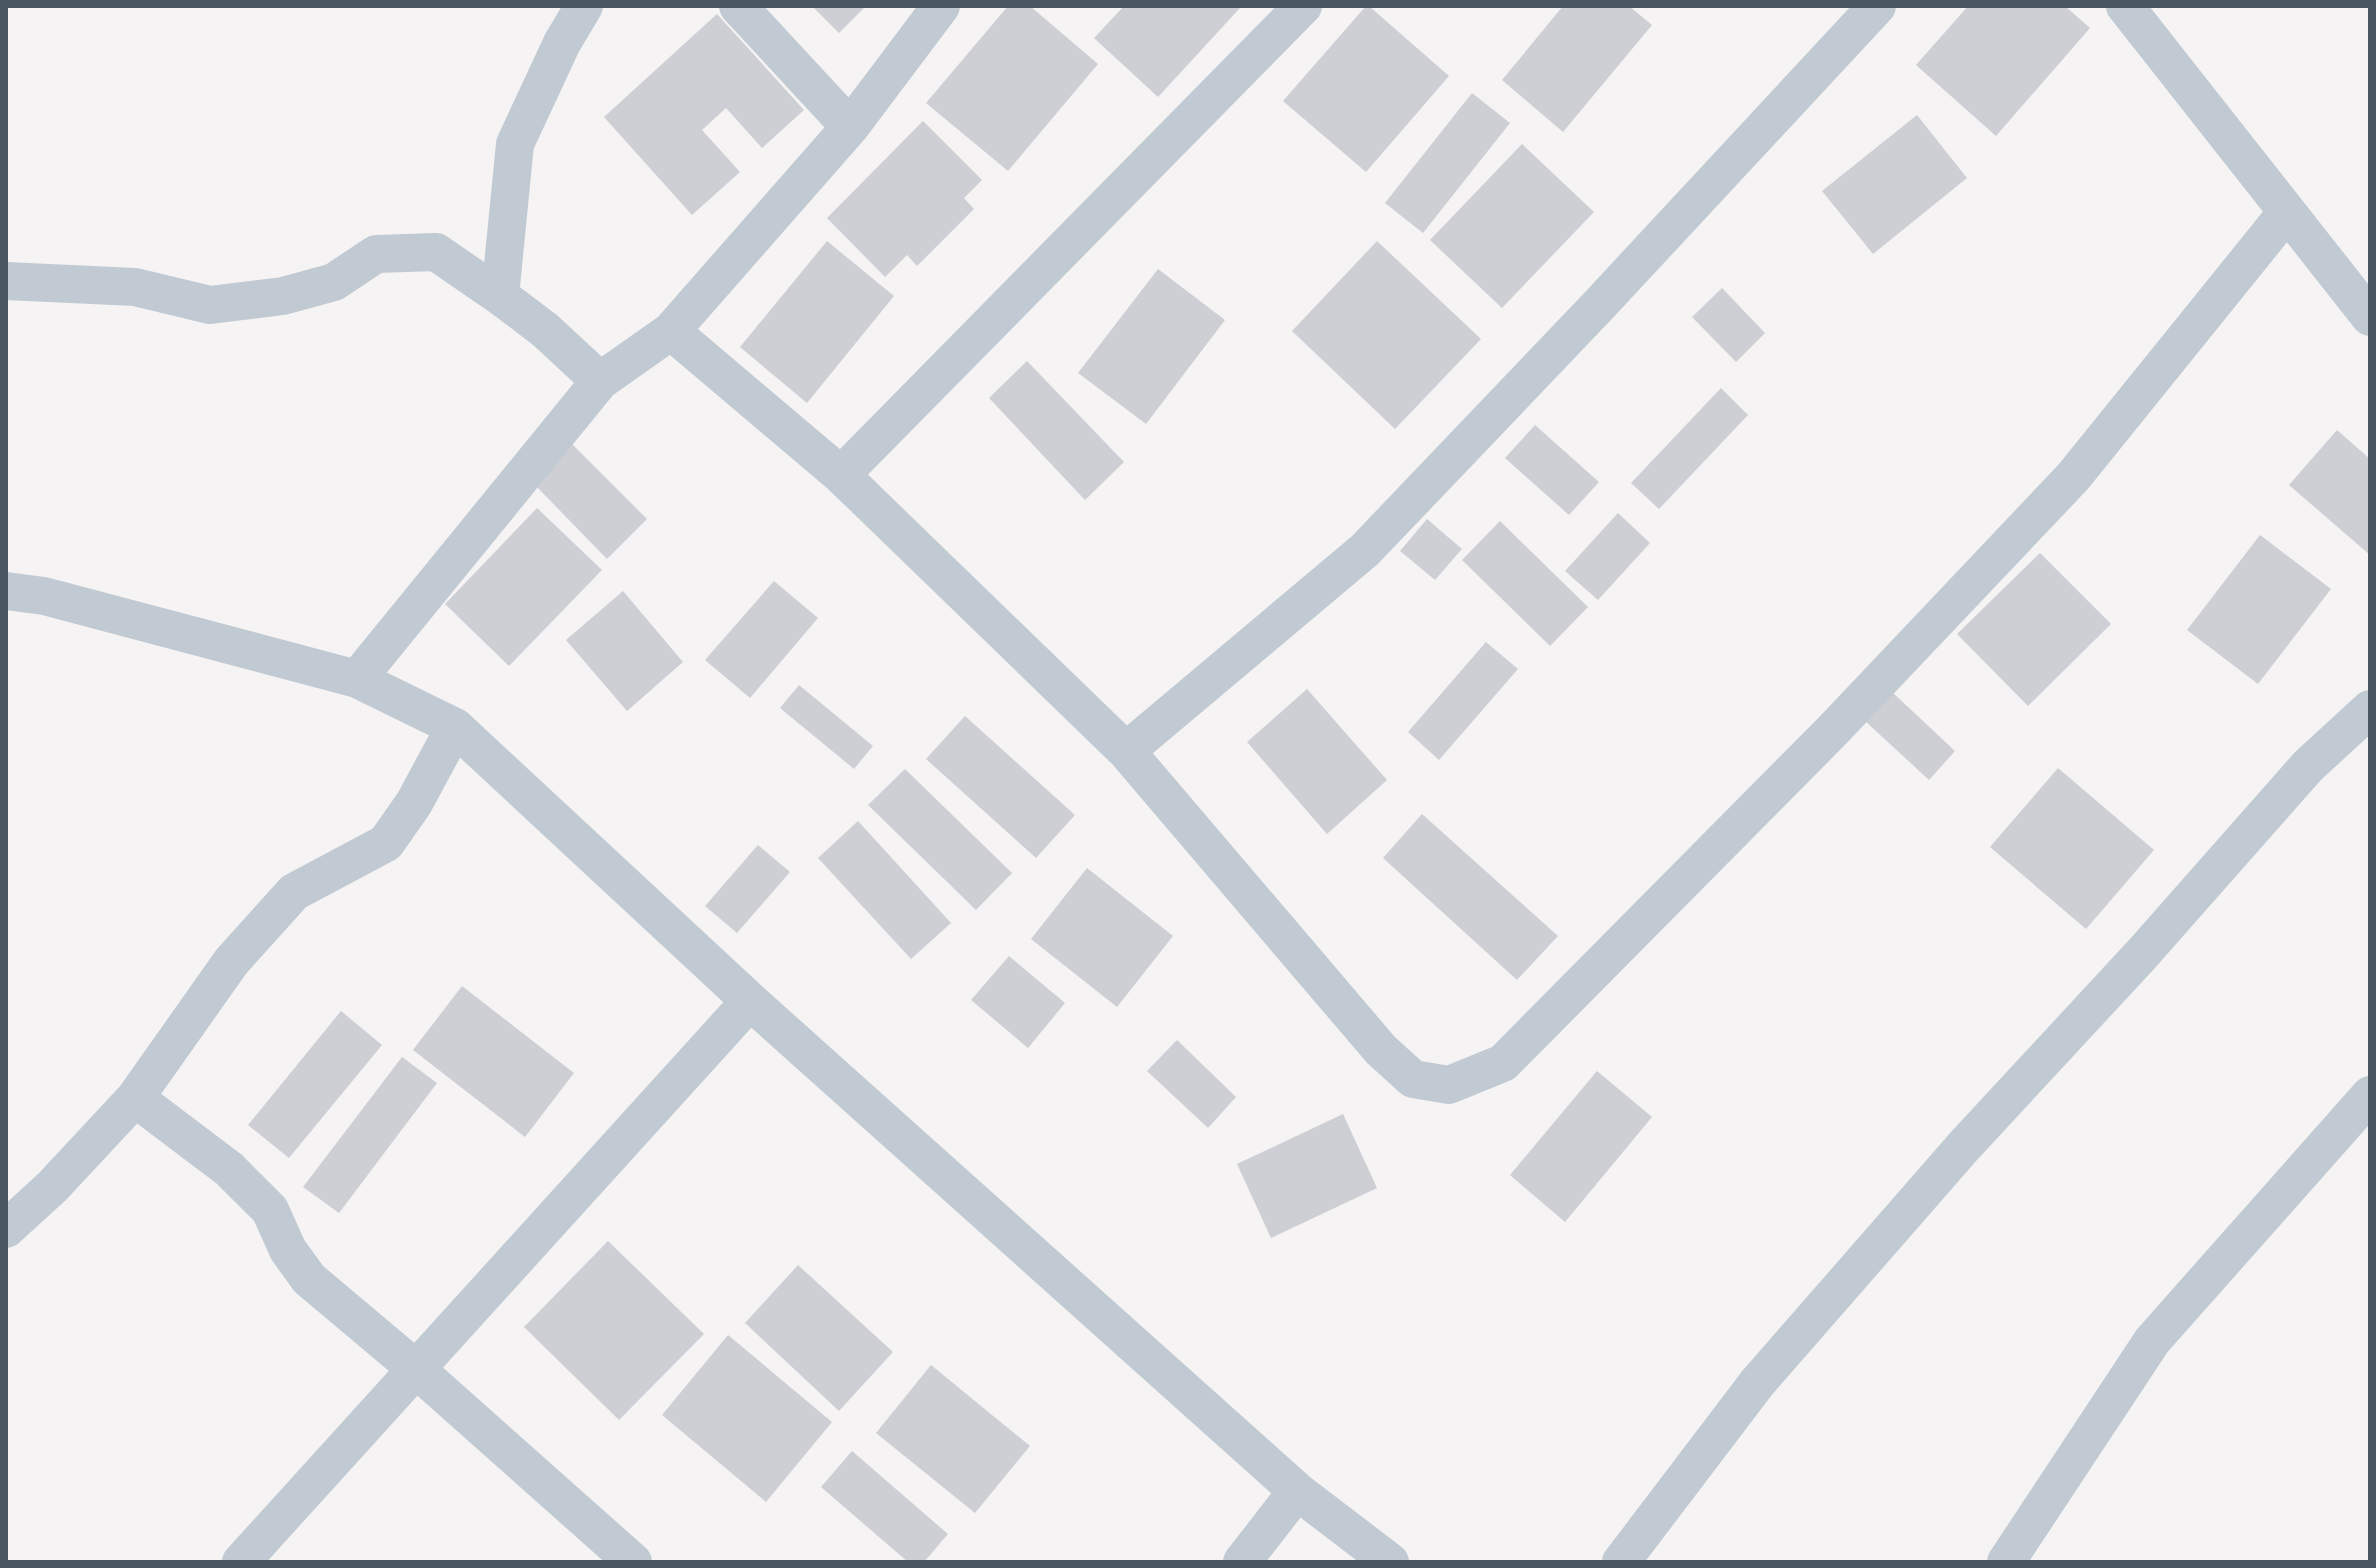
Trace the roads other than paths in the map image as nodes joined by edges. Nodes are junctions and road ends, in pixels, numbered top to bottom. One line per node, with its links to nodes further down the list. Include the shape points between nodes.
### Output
1 (584, 6): 10 (street, via 515,144)
2 (738, 6): 7 (street)
3 (941, 6): 7 (street)
4 (1303, 6): 14 (street)
5 (1877, 6): 19 (street, via 1365,550)
6 (2125, 6): 8 (street)
7 (850, 127): 12 (street)
8 (2287, 212): 11 (street); 19 (street, via 2073,477 1834,729 1503,1063 1449,1085 1413,1079 1381,1050)
9 (6, 281): 10 (street, via 135,287 210,305 283,296 334,282 376,254 436,252)
10 (500, 296): 13 (street)
11 (2370, 317)
12 (671, 331): 13 (street); 14 (street)
13 (600, 381): 16 (street)
14 (841, 475): 19 (street)
15 (6, 591): 16 (street, via 44,596)
16 (357, 679): 18 (street)
17 (2370, 709): 30 (street, via 2308,766 1964,1146 1757,1383)
18 (455, 727): 20 (street); 22 (street, via 386,843 294,892 231,962)
19 (1126, 751)
20 (750, 1001): 24 (street); 25 (street)
21 (2370, 1095): 31 (street, via 2152,1341)
22 (135, 1098): 23 (street); 24 (street, via 229,1169 270,1210 288,1250 309,1279)
23 (6, 1229)
24 (416, 1369): 26 (street); 27 (street)
25 (1297, 1491): 28 (street); 29 (street)
26 (241, 1562)
27 (633, 1562)
28 (1242, 1562)
29 (1390, 1562)
30 (1621, 1562)
31 (2006, 1562)

